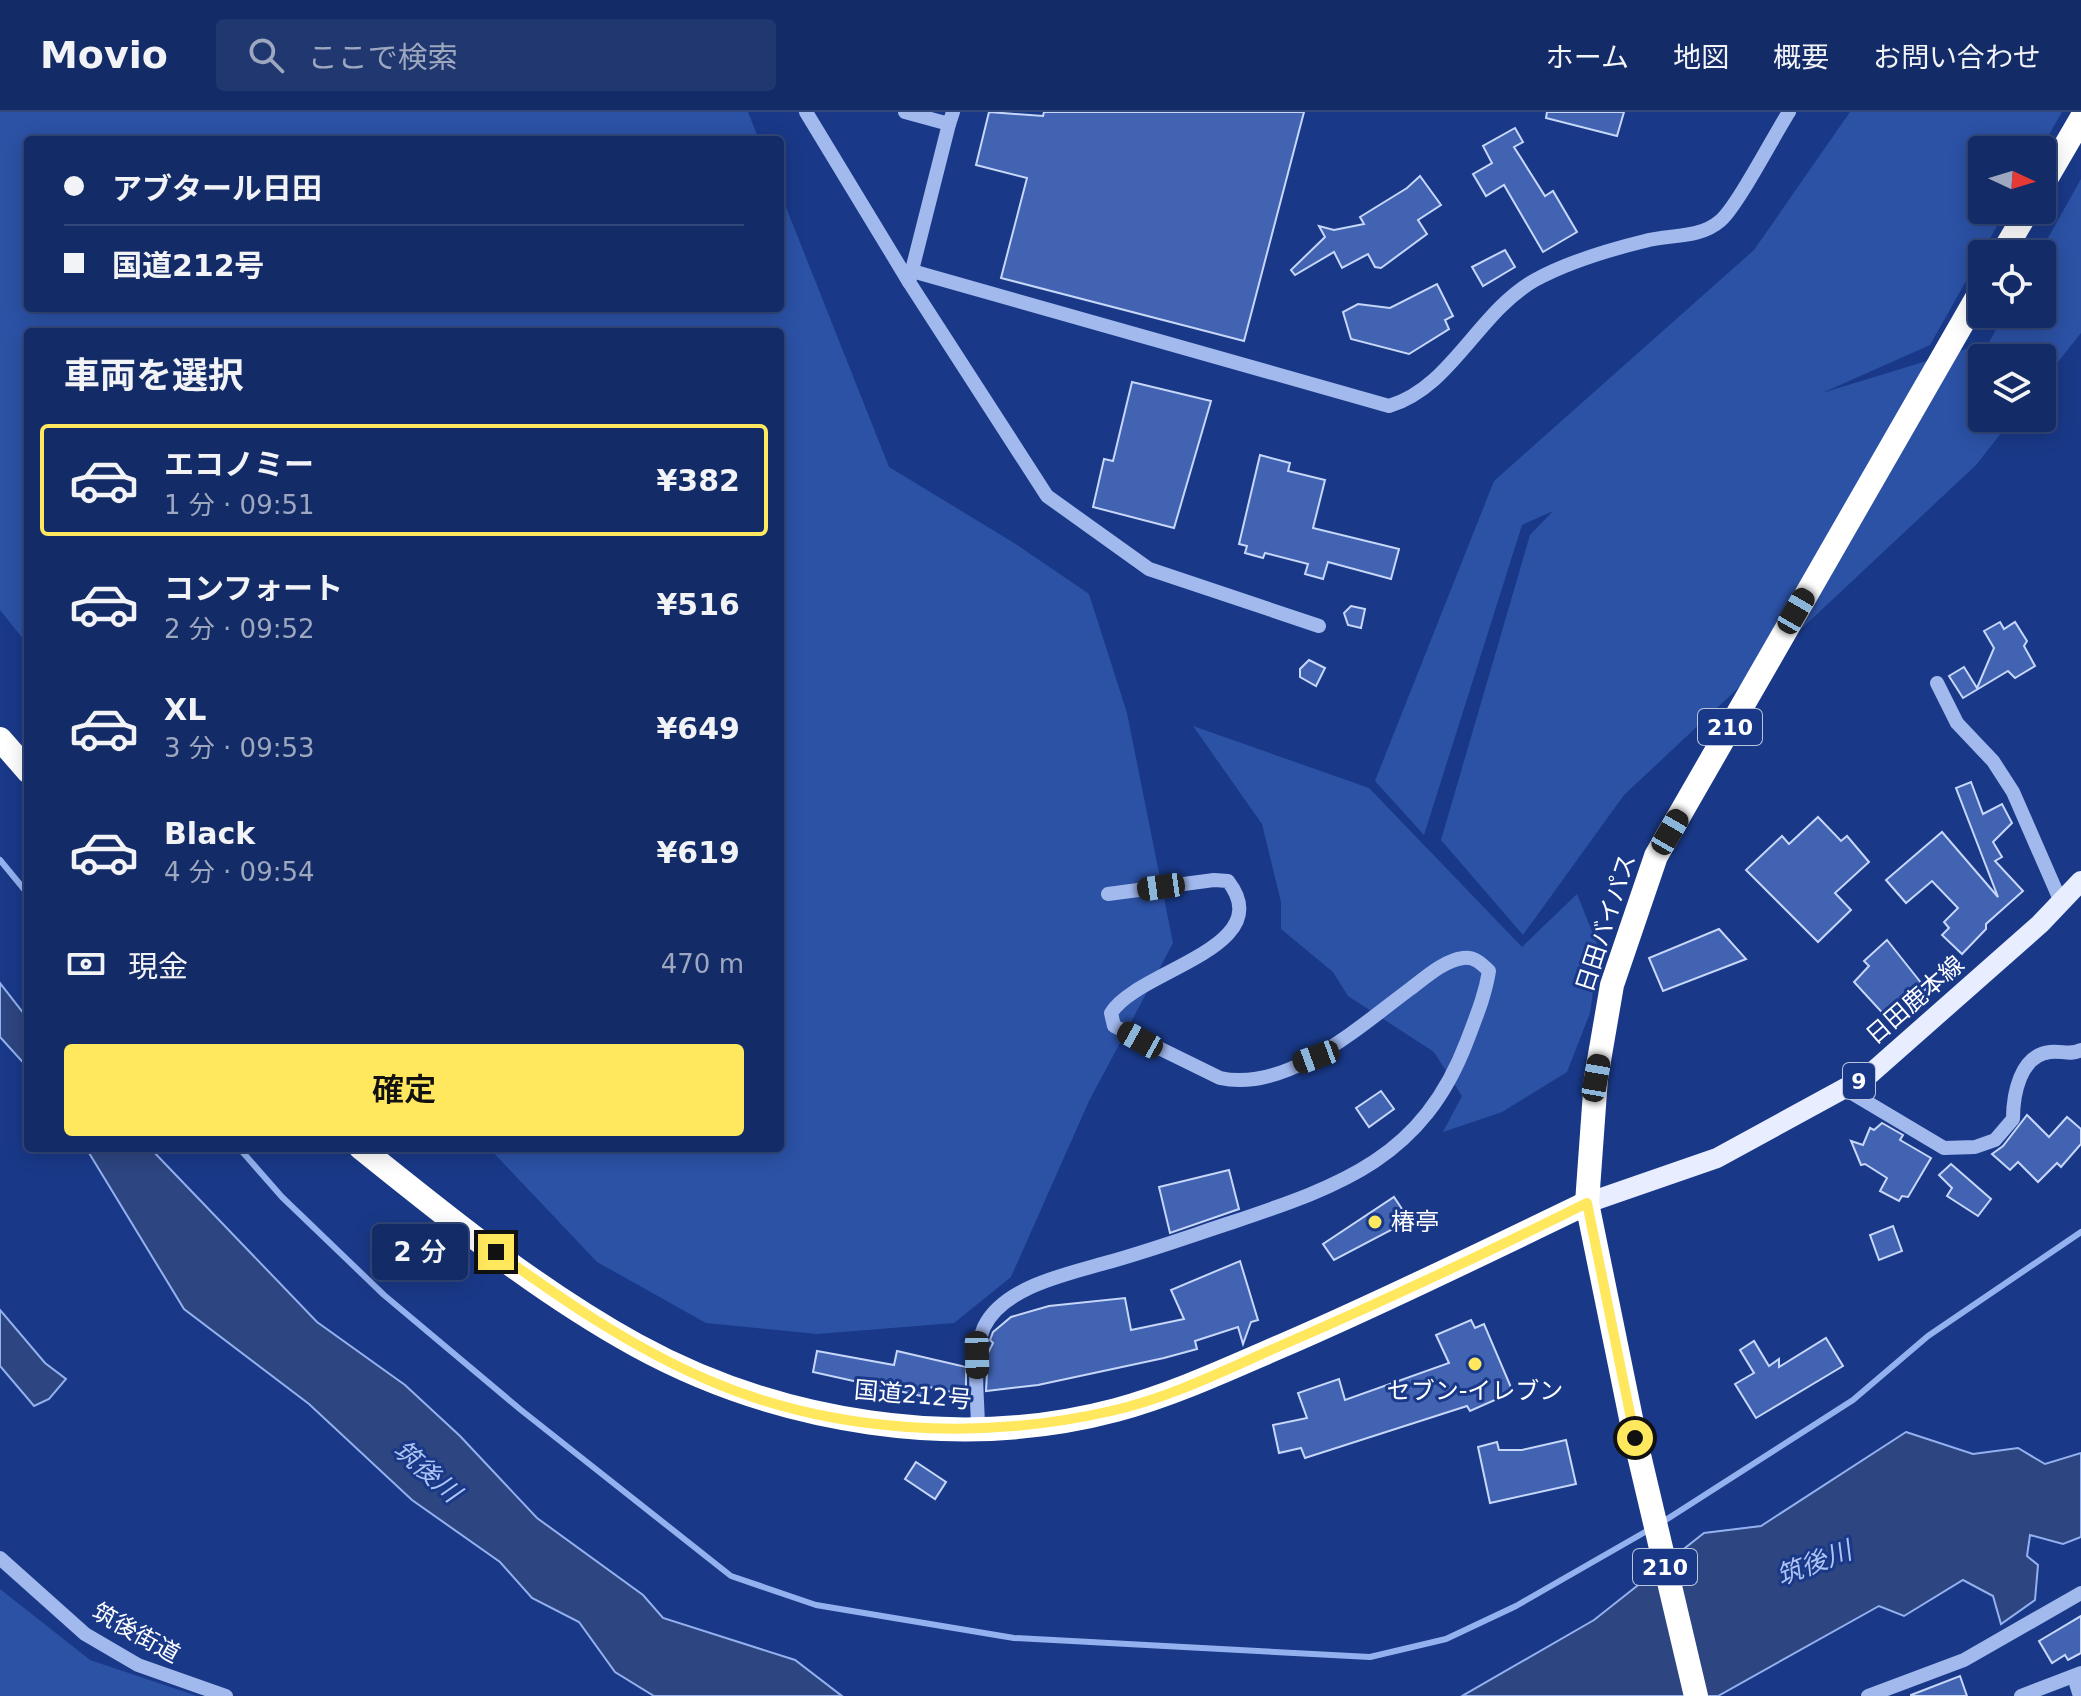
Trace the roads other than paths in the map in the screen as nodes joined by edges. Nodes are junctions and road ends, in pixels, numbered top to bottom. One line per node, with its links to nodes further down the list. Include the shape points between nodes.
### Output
1 (806, 112): 7 (street)
2 (905, 112): 4 (street)
3 (1789, 112): 7 (street, via 1723,219 1704,232 1648,240 1536,280 1499,304 1427,386 1389,406)
4 (951, 118): 7 (street)
5 (2081, 119): 6 (highway)
6 (2056, 162)
7 (911, 277): 9 (street, via 1047,496 1149,569)
8 (1968, 313): 19 (highway, 日田バイパス / 210, via 1656,856 1612,985 1596,1078)
9 (1319, 626)
10 (1937, 683): 15 (street, via 1957,723 1993,761 2013,792)
11 (0, 739): 12 (highway)
12 (24, 766)
13 (2081, 881): 15 (main road, 日田鹿本線 / 9)
14 (1108, 894): 20 (street, via 1214,880 1228,881 1237,893 1241,906 1233,933 1120,999 1111,1013 1114,1026 1220,1078 1255,1079 1316,1057 1346,1040 1443,964 1476,959 1489,971 1485,994 1442,1098 1380,1159 1293,1202 1165,1247 1060,1275 1009,1300 985,1325 977,1355)
15 (2061, 902): 17 (main road, 日田鹿本線 / 9, via 1869,1075)
16 (2081, 1050): 17 (street, via 2032,1059 2013,1092 2013,1119 1995,1140 1975,1147 1944,1148)
17 (1845, 1089): 19 (main road, 日田鹿本線 / 9, via 1717,1158)
18 (366, 1152): 20 (highway, 国道212号, via 547,1288 636,1345 709,1380 765,1400 841,1417 907,1427)
19 (1587, 1203): 20 (highway, 国道212号, via 1369,1308 1183,1389 1114,1410); 25 (highway, 日田バイパス / 210)
20 (978, 1429)
21 (0, 1558): 24 (street, 筑後街道, via 85,1634 138,1665)
22 (2081, 1593): 26 (street, via 1964,1660)
23 (2077, 1675): 27 (street); 28 (street)
24 (226, 1696)
25 (1696, 1696)
26 (1868, 1696)
27 (2021, 1696)
28 (2080, 1696)

